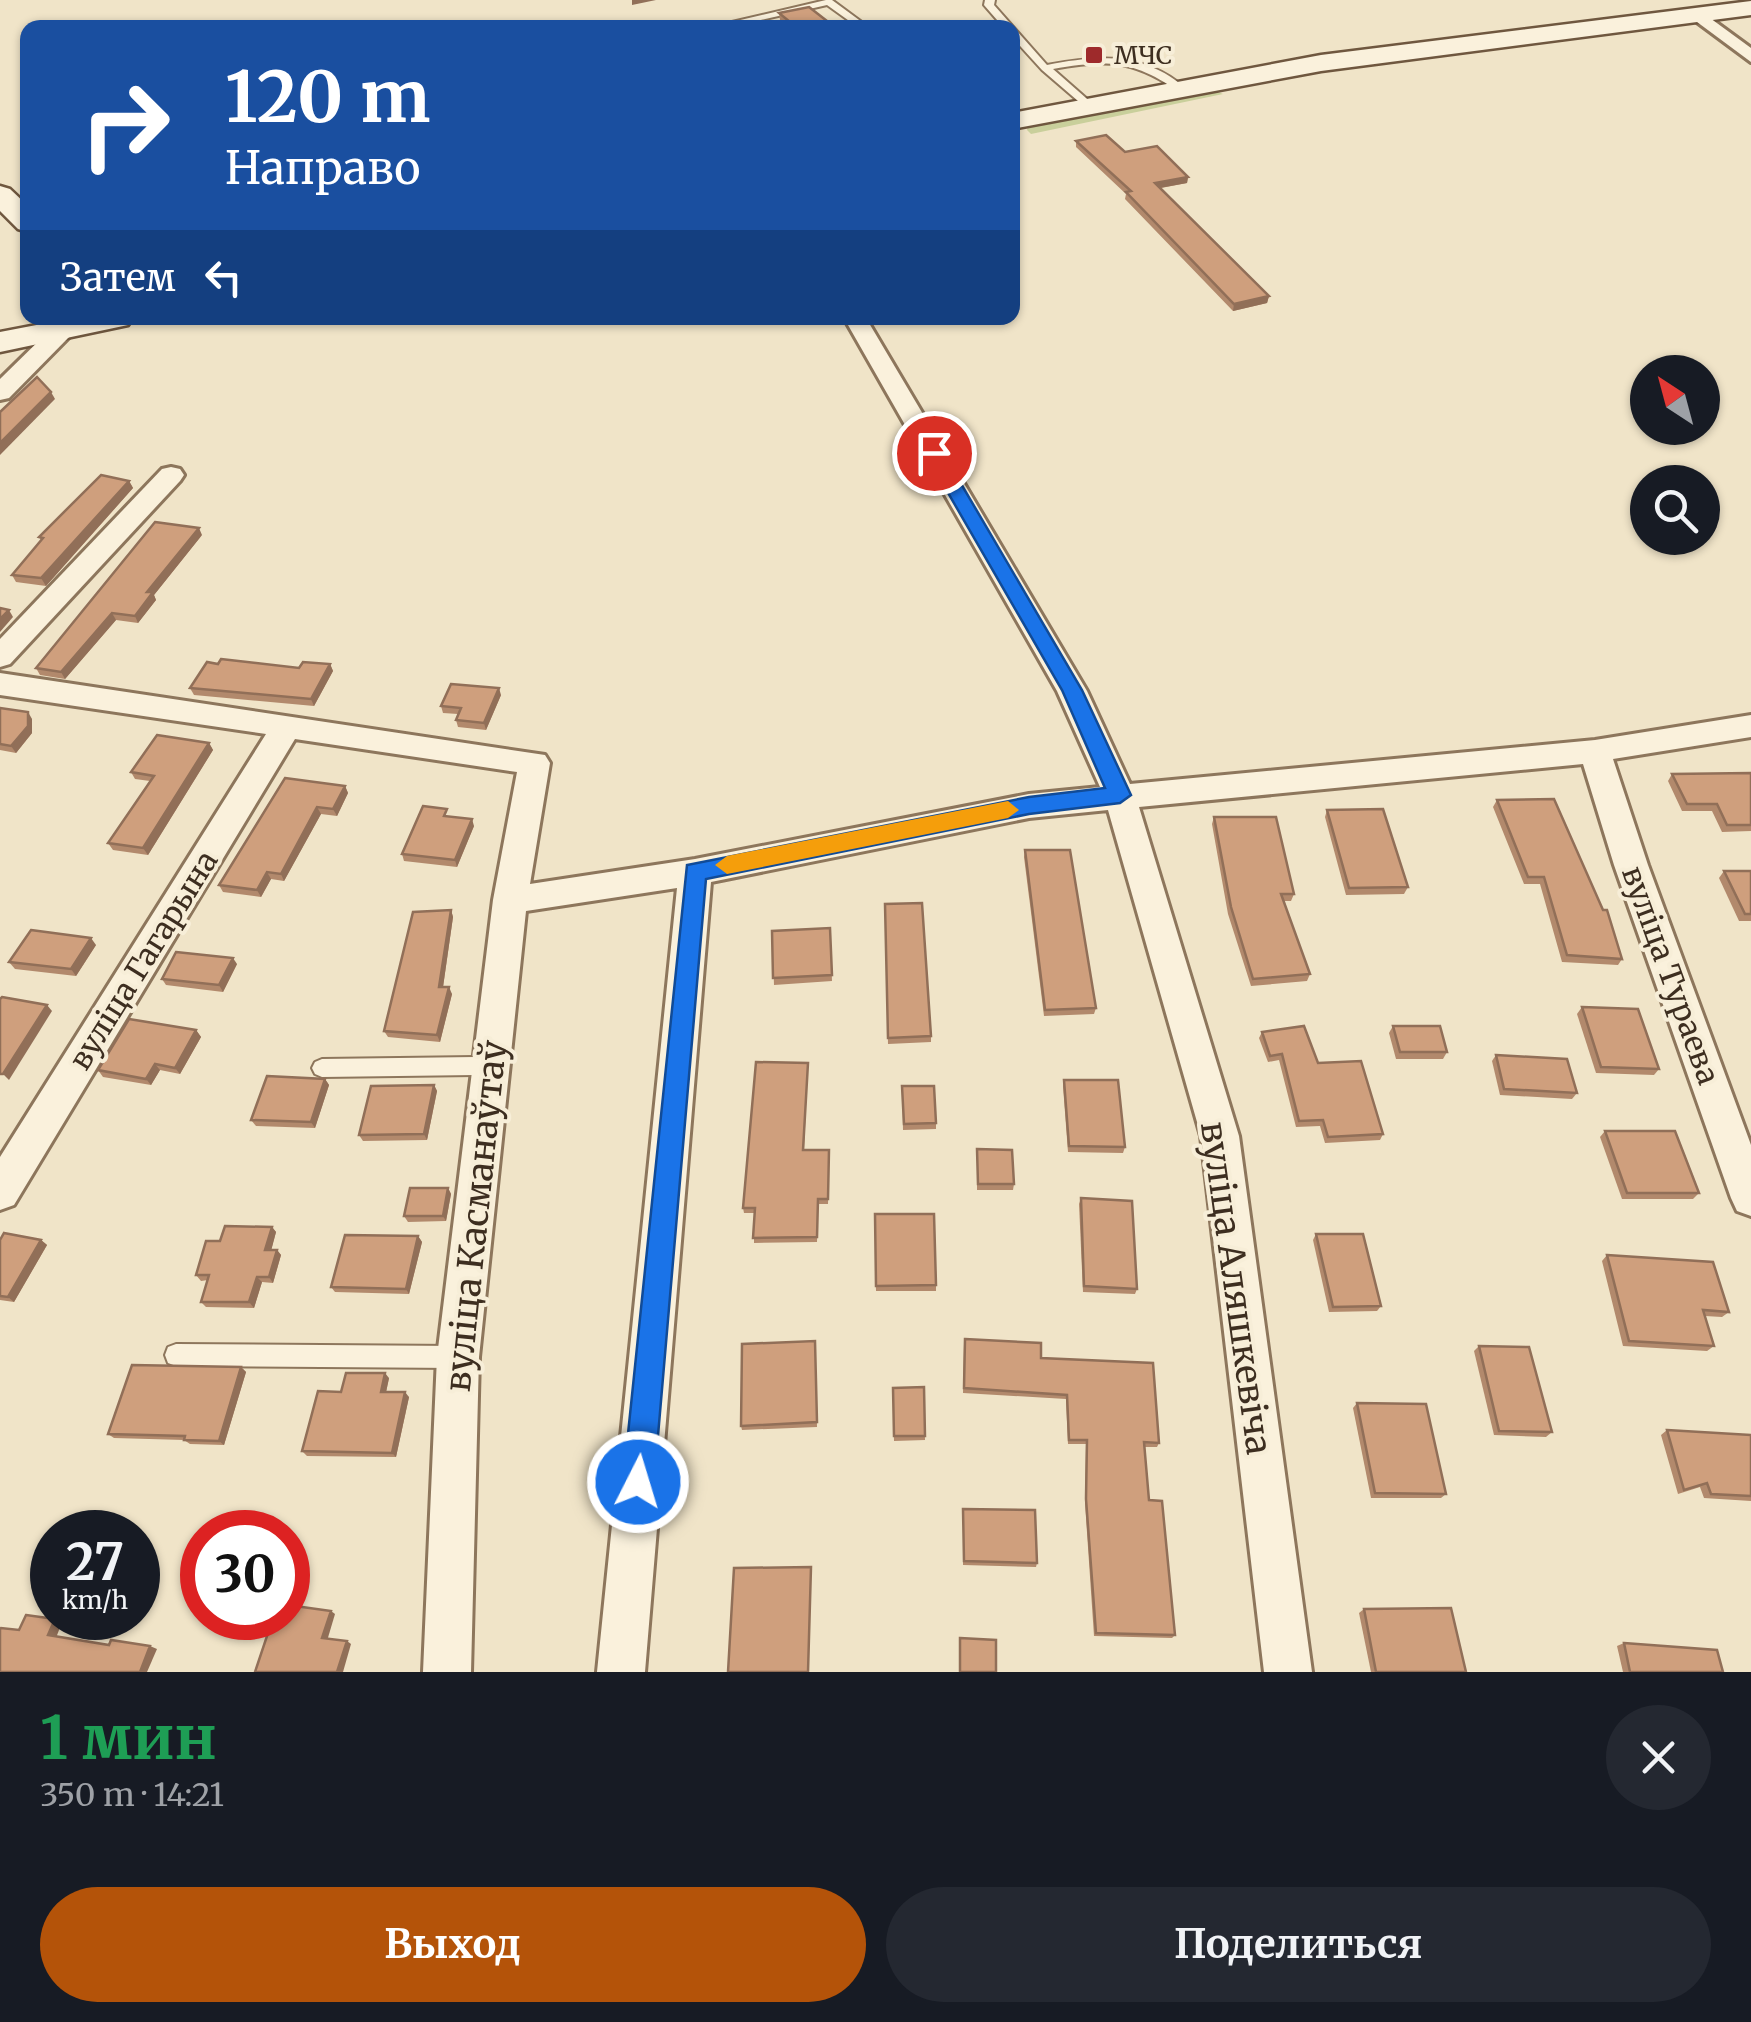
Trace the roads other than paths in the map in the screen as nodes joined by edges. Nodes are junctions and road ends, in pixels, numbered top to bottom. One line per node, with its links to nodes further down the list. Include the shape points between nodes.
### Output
1 (990, 0): 6 (lane)
2 (1751, 8): 3 (street)
3 (1699, 15): 8 (street); 10 (street)
4 (747, 20): 5 (lane, via 829,2)
5 (855, 20)
6 (1003, 20)
7 (1020, 39): 9 (lane)
8 (1751, 57)
9 (1046, 68): 10 (lane, via 1107,57 1146,64); 11 (lane)
10 (1178, 86): 11 (street)
11 (1089, 106): 12 (street)
12 (1020, 117)
13 (0, 195): 14 (street)
14 (20, 215)
15 (73, 325): 18 (street)
16 (76, 325): 19 (street)
17 (859, 325): 26 (street, вуліца Аляшкевіча, via 1072,690)
18 (0, 342)
19 (0, 394)
20 (171, 475): 21 (street)
21 (0, 657)
22 (0, 684): 24 (street)
23 (1751, 726): 25 (street)
24 (286, 728): 28 (street, вуліца Касманаўтаў, via 534,764); 31 (street, вуліца Гагарына)
25 (1595, 750): 26 (street); 32 (street, вуліца Тураева)
26 (1120, 795): 27 (street, via 1029,806); 37 (street, вуліца Аляшкевіча, via 1220,1136)
27 (695, 872): 28 (street); 36 (street)
28 (510, 900): 34 (street, вуліца Касманаўтаў)
29 (475, 1066): 30 (lane)
30 (322, 1068)
31 (0, 1192)
32 (1751, 1198)
33 (176, 1355): 34 (lane)
34 (458, 1357): 35 (street, вуліца Касманаўтаў)
35 (447, 1672)
36 (621, 1672)
37 (1288, 1672)

